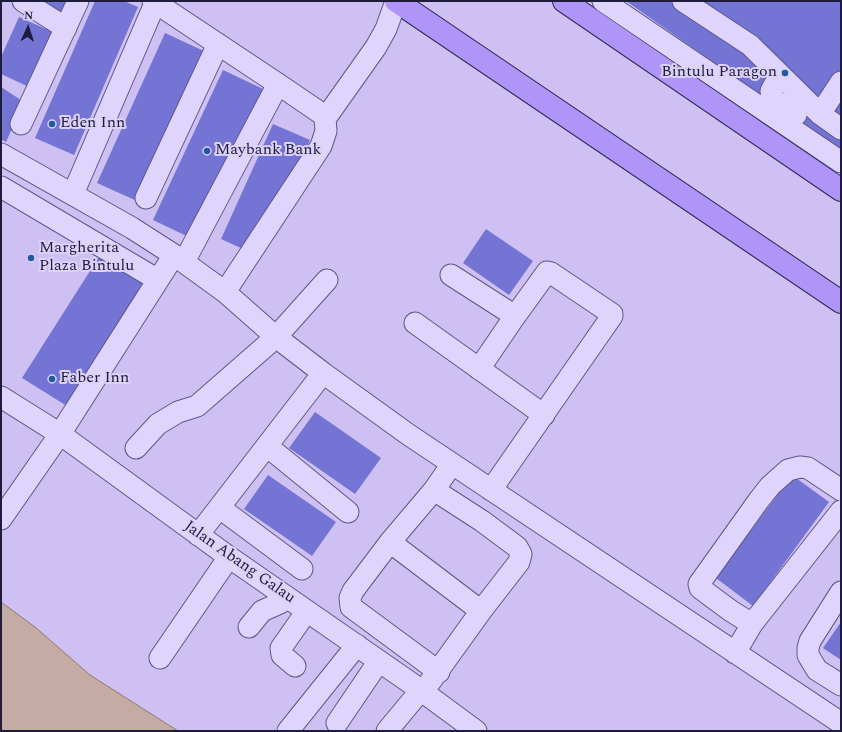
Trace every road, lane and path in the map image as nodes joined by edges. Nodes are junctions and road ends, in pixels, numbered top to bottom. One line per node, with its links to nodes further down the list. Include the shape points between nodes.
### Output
1 (23, 1): 8 (street)
2 (78, 1): 8 (street)
3 (155, 1): 9 (street); 22 (street)
4 (396, 1): 14 (street, via 376,47); 29 (main road)
5 (564, 1): 21 (main road)
6 (603, 1): 19 (street)
7 (683, 1): 10 (street, via 750,45)
8 (66, 28): 15 (street)
9 (218, 44): 12 (street); 23 (street)
10 (780, 75): 13 (street); 17 (street, via 770,90 775,100)
11 (841, 82): 13 (street)
12 (278, 84): 14 (street, via 322,114); 24 (street)
13 (820, 114): 16 (street)
14 (325, 119): 28 (street, via 326,131 321,146)
15 (21, 124)
16 (841, 129)
17 (841, 146)
18 (1, 154): 22 (street)
19 (841, 162)
20 (1, 187): 26 (street)
21 (841, 190)
22 (72, 194): 24 (street, via 132,228)
23 (146, 198)
24 (179, 259): 26 (street); 28 (street)
25 (451, 275): 30 (street)
26 (158, 280): 37 (street)
27 (327, 280): 32 (street)
28 (225, 292): 32 (street)
29 (841, 302)
30 (515, 316): 33 (street); 36 (street, via 547,272 612,314)
31 (415, 323): 33 (street)
32 (276, 337): 34 (street); 39 (street, via 197,406 178,412 158,424)
33 (479, 369): 36 (street)
34 (323, 373): 38 (street); 40 (street)
35 (1, 397): 37 (street, Jalan Abang Galau)
36 (544, 415): 41 (street)
37 (60, 434): 48 (street); 49 (street, Jalan Abang Galau)
38 (267, 446): 45 (street); 47 (street)
39 (136, 448)
40 (452, 464): 41 (street); 42 (street)
41 (485, 486): 44 (street); 60 (street)
42 (434, 490): 44 (street); 50 (street)
43 (841, 490): 57 (street, via 808,468 788,470 759,500 699,584 700,588 725,607)
44 (459, 507): 56 (street, via 517,547 521,554 519,562)
45 (220, 508): 49 (street); 52 (street)
46 (841, 511): 57 (street)
47 (348, 512)
48 (1, 519)
49 (198, 535): 51 (street, Jalan Abang Galau)
50 (390, 542): 56 (street); 61 (street, via 353,591 350,598 351,607)
51 (229, 557): 54 (street, Jalan Abang Galau); 62 (street)
52 (302, 569)
53 (841, 592): 67 (street, via 808,648 808,655 817,670)
54 (287, 597): 55 (street, Jalan Abang Galau); 58 (street, via 262,611)
55 (307, 611): 59 (street, Jalan Abang Galau); 64 (street, via 281,648 282,655)
56 (482, 611): 65 (street)
57 (752, 624): 60 (street)
58 (249, 627)
59 (357, 645): 63 (street, Jalan Abang Galau); 71 (street)
60 (735, 653): 69 (street)
61 (415, 654): 65 (street); 66 (street)
62 (160, 658)
63 (379, 661): 66 (street, Jalan Abang Galau); 70 (street)
64 (295, 666)
65 (439, 672): 68 (street)
66 (397, 673): 68 (street, Jalan Abang Galau)
67 (841, 685)
68 (422, 691): 72 (street); 73 (street, Jalan Abang Galau)
69 (840, 720)
70 (337, 723)
71 (288, 731)
72 (387, 731)
73 (476, 731)

